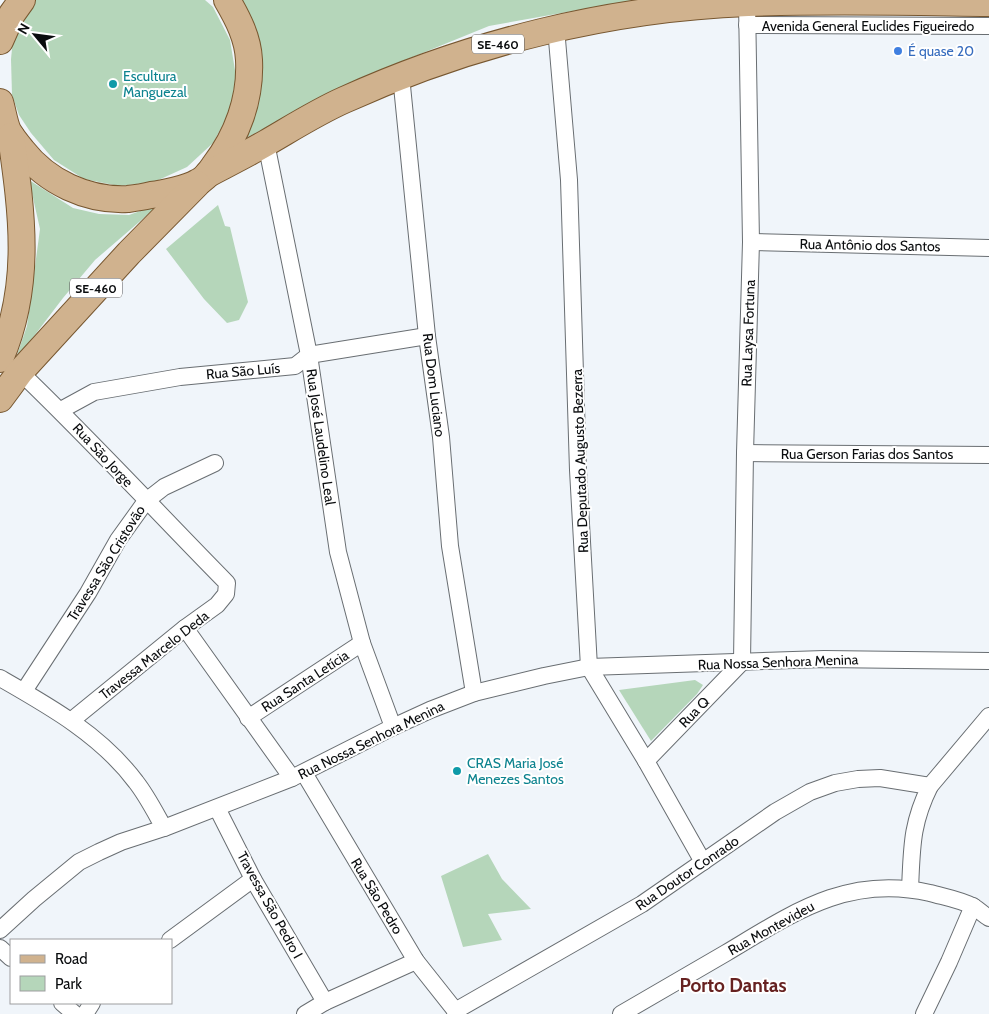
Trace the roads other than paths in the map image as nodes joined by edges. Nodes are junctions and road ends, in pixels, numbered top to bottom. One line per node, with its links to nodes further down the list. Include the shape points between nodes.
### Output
1 (22, 0): 7 (main road)
2 (227, 0): 12 (main road, via 244,35 249,59 248,84 236,131 224,153)
3 (989, 3): 4 (main road, Avenida General Euclides Figueiredo / SE-460)
4 (747, 14): 5 (street, Avenida General Euclides Figueiredo); 6 (main road, Avenida General Euclides Figueiredo / SE-460, via 681,8); 13 (street, Rua Laysa Fortuna)
5 (989, 26)
6 (556, 28): 8 (main road, Avenida General Euclides Figueiredo / SE-460); 29 (street, Rua Deputado Augusto Bezerra, via 569,180 578,470)
7 (0, 42)
8 (401, 76): 11 (main road, Avenida General Euclides Figueiredo / SE-460, via 343,100); 15 (street, Rua Dom Luciano)
9 (0, 102): 10 (main road)
10 (6, 129): 12 (main road, via 32,163 60,184 93,195 128,199 162,194); 17 (main road, Avenida General Euclides Figueiredo / SE-460, via 22,219 22,253 17,307 10,336)
11 (266, 142): 12 (main road, Avenida General Euclides Figueiredo / SE-460); 16 (street, Rua José Laudelino Leal)
12 (203, 178): 17 (main road, Avenida General Euclides Figueiredo / SE-460)
13 (751, 242): 14 (street, Rua Antônio dos Santos); 20 (street, Rua Laysa Fortuna)
14 (989, 248)
15 (427, 336): 16 (street, Rua São Luís); 32 (street, Rua Dom Luciano, via 441,436 450,546)
16 (309, 355): 19 (street, Rua São Luís, via 295,366 180,377 94,392); 26 (street, Rua José Laudelino Leal, via 338,552)
17 (10, 365): 18 (main road, Avenida General Euclides Figueiredo / SE-460); 19 (street, Rua São Jorge)
18 (0, 399)
19 (61, 410): 23 (street, Rua São Jorge)
20 (744, 453): 21 (street, Rua Gerson Farias dos Santos); 28 (street, Rua Laysa Fortuna)
21 (989, 455)
22 (215, 463): 23 (street, Travessa São Cristovão, via 164,487)
23 (146, 500): 24 (street, Rua São Jorge); 31 (street, Travessa São Cristovão)
24 (227, 583): 25 (street, Travessa Marcelo Deda, via 226,594 217,605)
25 (185, 628): 34 (street, Rua São Pedro); 35 (street, Travessa Marcelo Deda)
26 (362, 643): 34 (street, Rua Santa Letícia); 36 (street, Rua José Laudelino Leal)
27 (989, 661): 28 (street, Rua Nossa Senhora Menina, via 824,659)
28 (742, 662): 29 (street, Rua Nossa Senhora Menina); 37 (street, Rua Q)
29 (589, 667): 32 (street, Rua Nossa Senhora Menina); 37 (street, Rua Deputado Augusto Bezerra)
30 (0, 678): 31 (street)
31 (24, 691): 35 (street)
32 (474, 693): 36 (street, Rua Nossa Senhora Menina)
33 (989, 716): 39 (street)
34 (248, 718): 38 (street, Rua São Pedro)
35 (72, 720): 41 (street, via 135,780)
36 (393, 727): 38 (street, Rua Nossa Senhora Menina)
37 (646, 761): 42 (street, Rua Deputado Augusto Bezerra)
38 (298, 776): 40 (street, Rua Nossa Senhora Menina); 51 (street, Rua São Pedro)
39 (930, 786): 42 (street, Rua Doutor Conrado, via 880,778 835,783 796,799); 44 (street, via 915,824)
40 (217, 808): 41 (street, Rua Nossa Senhora Menina); 43 (street, Travessa São Pedro I)
41 (164, 828): 47 (street, Rua Nossa Senhora Menina, via 120,842 79,862)
42 (703, 862): 54 (street, Rua Doutor Conrado, via 642,904)
43 (253, 879): 48 (street); 52 (street, Travessa São Pedro I)
44 (910, 889): 45 (street, Rua Montevideu); 57 (street, Rua Montevideu, via 877,888 818,902)
45 (973, 906): 46 (street, Rua Montevideu); 58 (street)
46 (989, 918)
47 (0, 930)
48 (171, 939)
49 (0, 948): 50 (street)
50 (10, 957)
51 (416, 961): 52 (street); 54 (street, Rua São Pedro)
52 (325, 1002): 56 (street)
53 (63, 1004): 55 (street)
54 (456, 1013)
55 (75, 1014)
56 (305, 1014)
57 (621, 1014)
58 (924, 1014)

